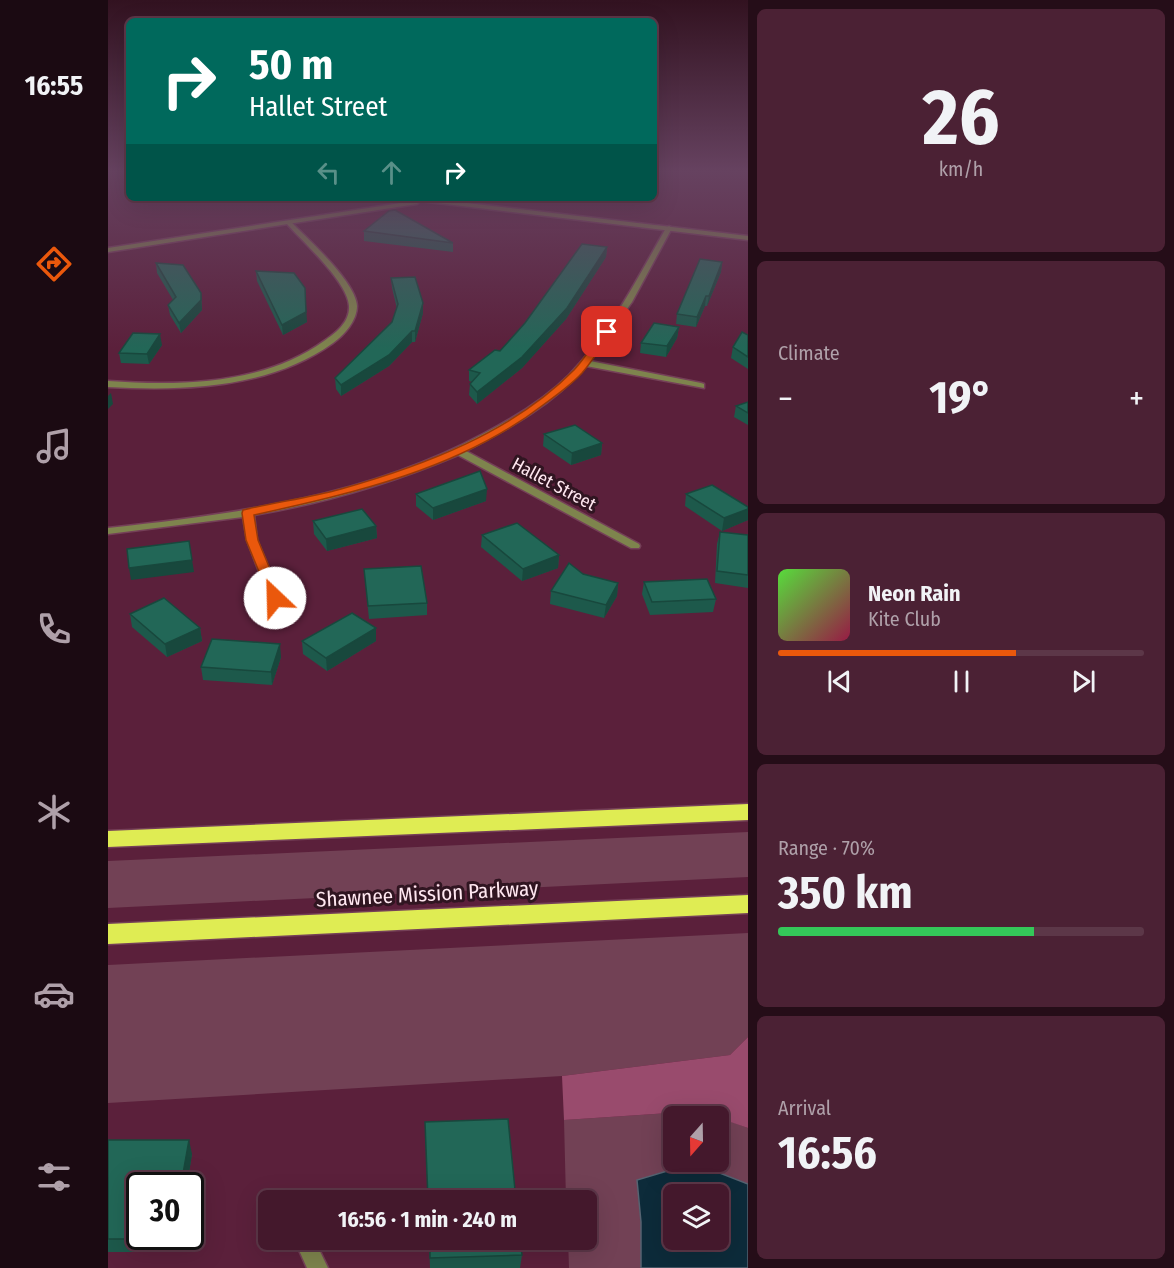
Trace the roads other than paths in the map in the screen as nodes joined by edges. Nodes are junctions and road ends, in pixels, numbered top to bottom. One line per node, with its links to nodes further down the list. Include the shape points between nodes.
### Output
1 (235, 230): 6 (street)
2 (296, 230): 8 (street, via 351,297 351,318 334,338 289,363 238,378 174,386)
3 (668, 230): 7 (street, via 619,317)
4 (686, 230): 5 (street)
5 (748, 238)
6 (108, 250)
7 (585, 363): 9 (street); 10 (street, via 527,413)
8 (108, 384)
9 (700, 386)
10 (458, 451): 11 (street, via 342,492); 13 (street, Hallet Street)
11 (248, 513): 12 (street); 14 (street, via 252,540)
12 (108, 531)
13 (635, 546)
14 (275, 598)
15 (748, 812): 16 (highway)
16 (108, 839)
17 (748, 904): 18 (highway, Shawnee Mission Parkway)
18 (108, 934)
19 (309, 1250): 20 (street)
20 (318, 1268)

